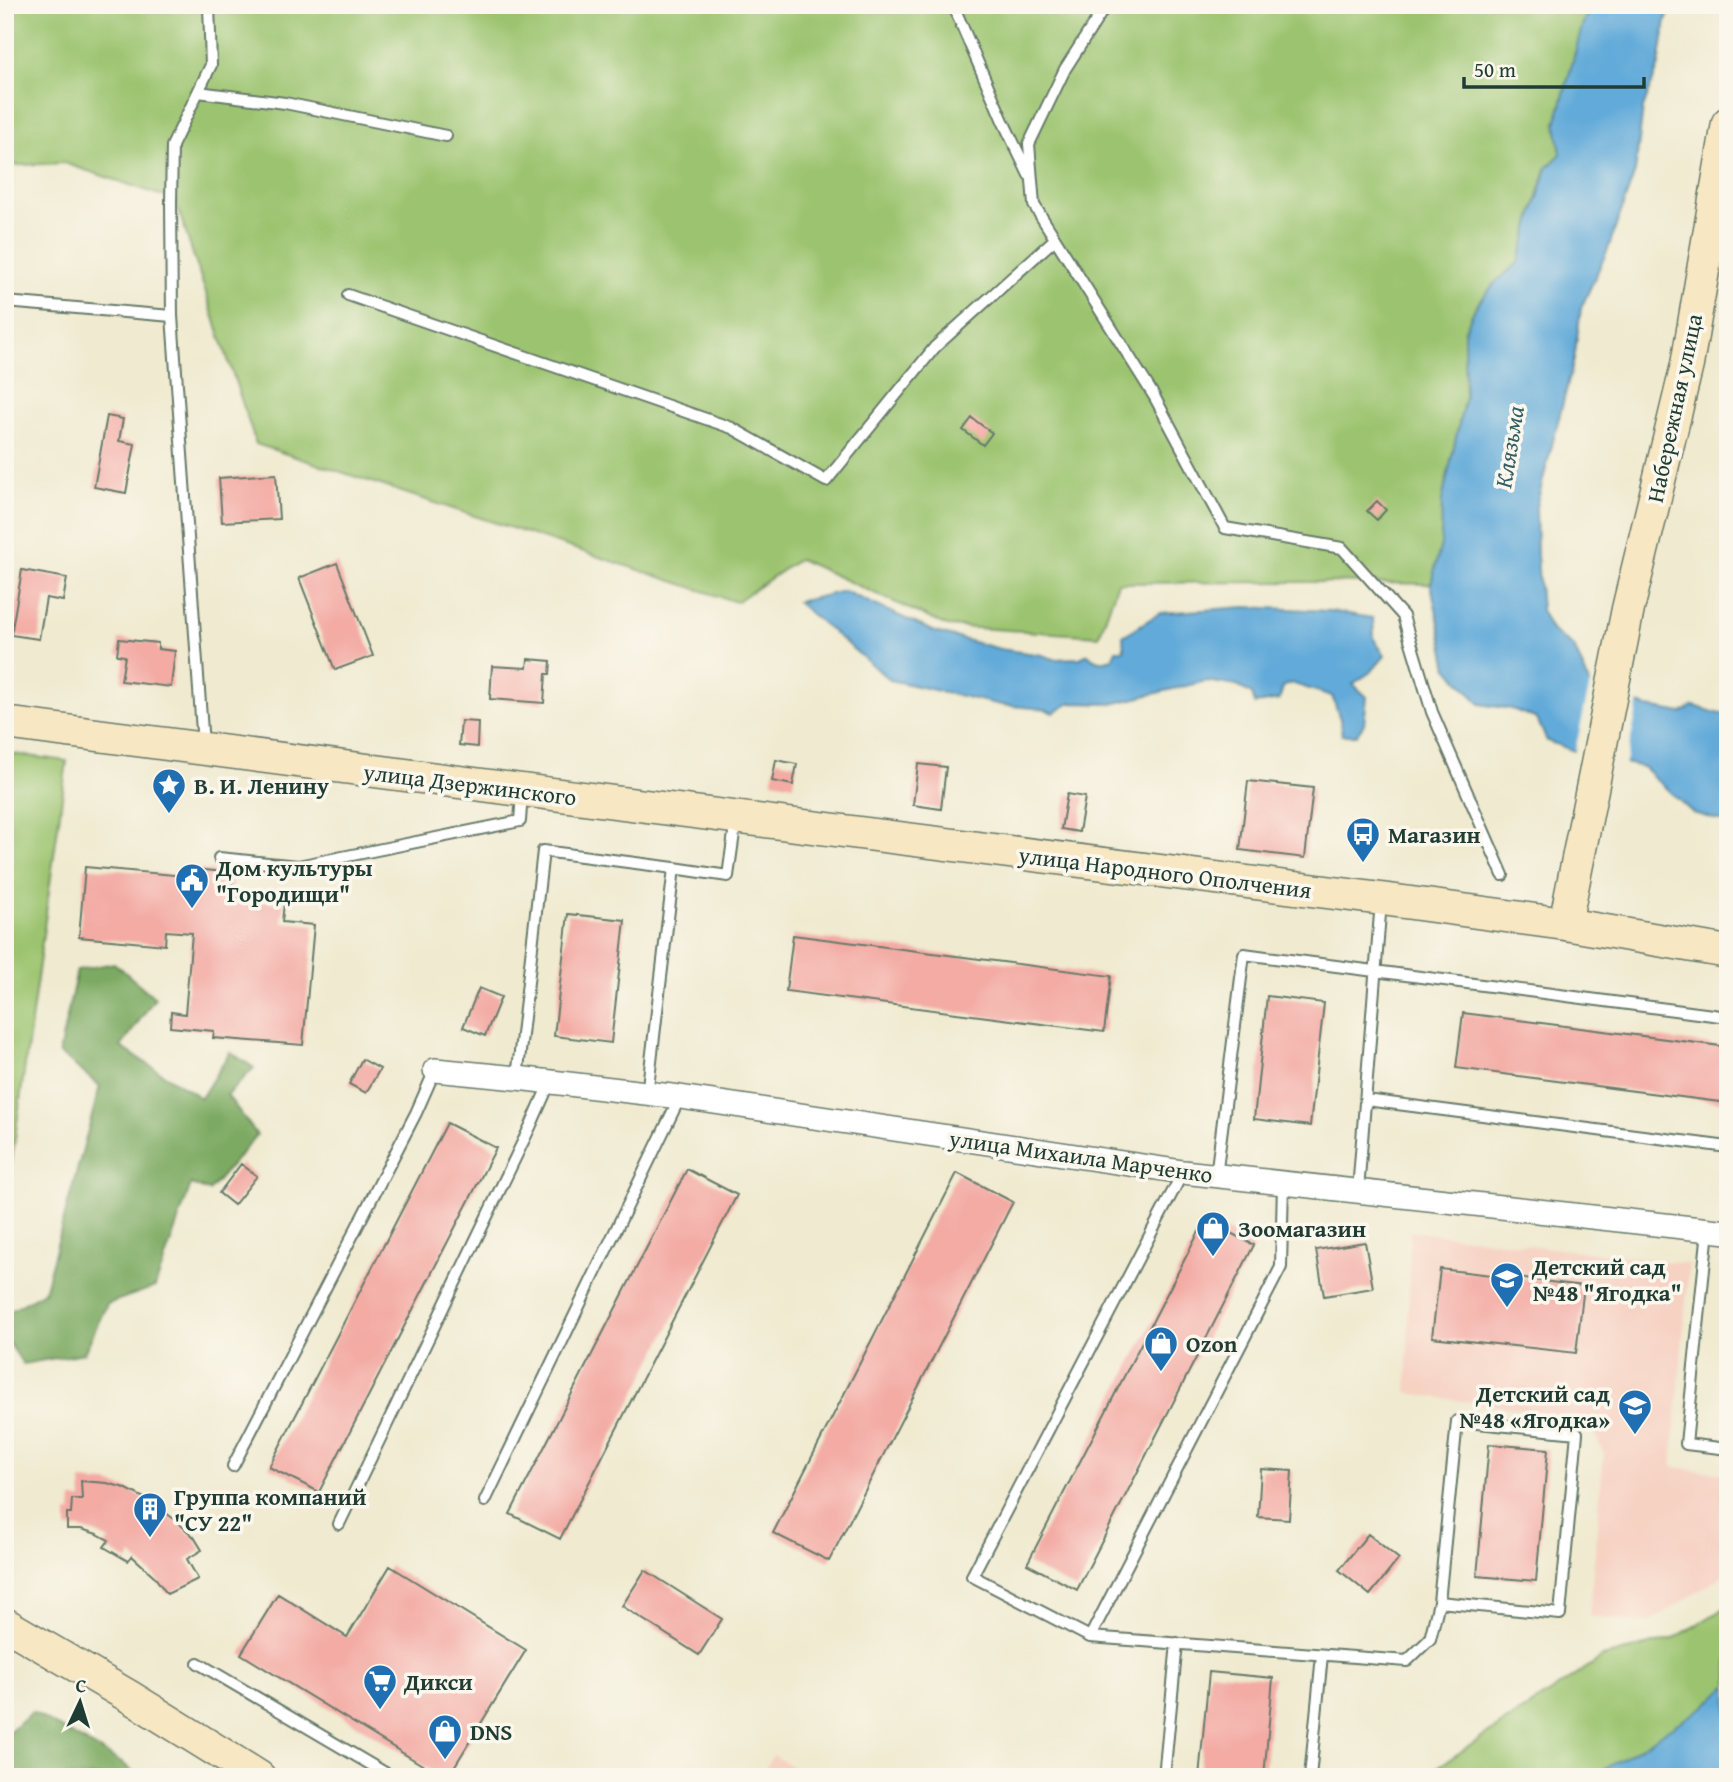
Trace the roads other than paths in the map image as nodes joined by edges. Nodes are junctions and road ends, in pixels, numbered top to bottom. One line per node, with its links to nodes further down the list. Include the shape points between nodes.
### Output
1 (209, 5): 4 (lane, via 211,65)
2 (953, 5): 8 (lane)
3 (1106, 5): 8 (lane, via 1065,69 1029,145)
4 (198, 92): 6 (lane, via 285,103); 12 (lane, via 172,146)
5 (1728, 123): 7 (street, Набережная улица)
6 (446, 136)
7 (1725, 154): 22 (street, Набережная улица, via 1687,365 1628,609)
8 (1032, 181): 9 (lane, via 1034,205)
9 (1055, 239): 10 (lane, via 935,347 826,481 732,428); 20 (lane, via 1154,397 1226,528 1342,548 1404,616 1432,712)
10 (348, 295)
11 (5, 302): 12 (lane)
12 (172, 316): 14 (lane)
13 (5, 723): 14 (street, улица Дзержинского)
14 (203, 749): 15 (street, улица Дзержинского)
15 (522, 790): 16 (street, улица Дзержинского); 18 (lane, via 520,821 298,866)
16 (601, 801): 17 (street, улица Народного Ополчения)
17 (736, 818): 19 (lane, via 728,876); 21 (street, улица Народного Ополчения)
18 (219, 858)
19 (674, 869): 27 (lane, via 542,851); 29 (lane)
20 (1503, 875)
21 (1382, 899): 22 (street, улица Народного Ополчения); 24 (lane)
22 (1565, 924): 23 (street, улица Народного Ополчения)
23 (1728, 952)
24 (1376, 971): 25 (lane); 31 (lane); 34 (lane, via 1244,954)
25 (1728, 1017)
26 (435, 1070): 27 (street, улица Михаила Марченко); 39 (lane)
27 (517, 1078): 28 (street, улица Михаила Марченко)
28 (550, 1082): 29 (street, улица Михаила Марченко); 41 (lane)
29 (647, 1094): 30 (street, улица Михаила Марченко)
30 (680, 1097): 33 (street, улица Михаила Марченко); 40 (lane)
31 (1366, 1100): 32 (lane); 36 (lane)
32 (1728, 1147)
33 (1183, 1172): 34 (street, улица Михаила Марченко); 44 (lane, via 972,1576)
34 (1216, 1175): 35 (street, улица Михаила Марченко)
35 (1283, 1183): 36 (street, улица Михаила Марченко); 44 (lane, via 1280,1266)
36 (1358, 1191): 37 (street, улица Михаила Марченко)
37 (1718, 1231): 38 (lane, via 1686,1444)
38 (1728, 1449)
39 (233, 1466)
40 (485, 1501)
41 (340, 1524)
42 (1439, 1602): 42 (lane, via 1457,1421 1577,1433 1560,1614); 46 (lane, via 1430,1639 1407,1661)
43 (5, 1624): 48 (street)
44 (1090, 1637): 45 (lane)
45 (1177, 1643): 46 (lane); 50 (lane)
46 (1322, 1655): 51 (lane)
47 (198, 1663): 49 (lane)
48 (259, 1777)
49 (392, 1777)
50 (1164, 1777)
51 (1310, 1777)

